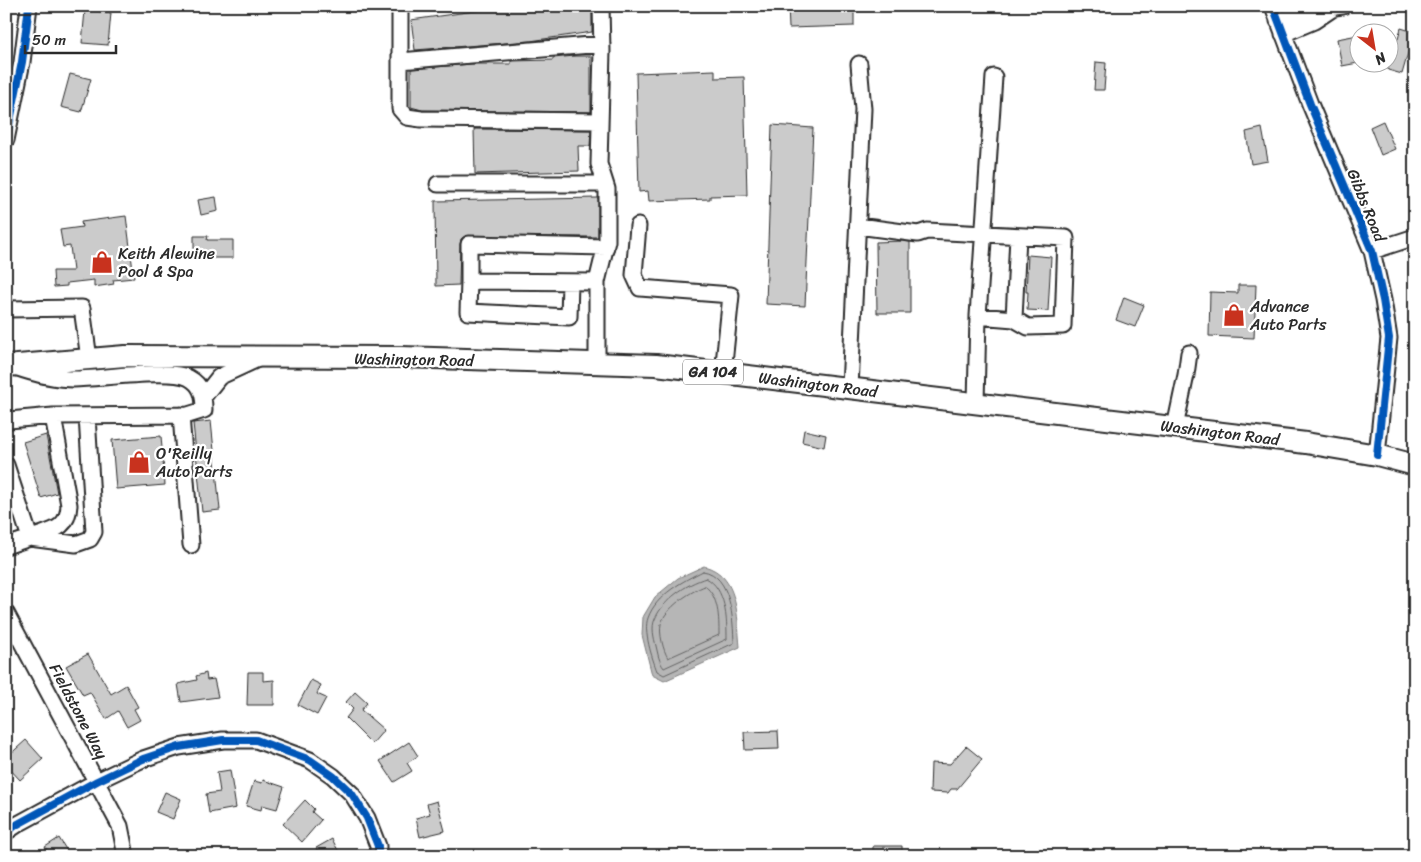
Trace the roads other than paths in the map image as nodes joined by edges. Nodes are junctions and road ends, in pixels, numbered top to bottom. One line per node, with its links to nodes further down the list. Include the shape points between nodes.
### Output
1 (28, 6): 12 (street, via 22,62)
2 (400, 6): 8 (street)
3 (601, 6): 7 (street)
4 (1273, 6): 6 (street, Gibbs Road)
5 (1338, 7): 6 (street, via 1310,10)
6 (1281, 27): 21 (street, Gibbs Road)
7 (602, 44): 8 (street); 11 (street)
8 (400, 60): 11 (street, via 400,109 407,117)
9 (859, 64): 16 (street, via 863,109)
10 (994, 77): 17 (street)
11 (600, 121): 14 (street, via 600,164)
12 (6, 140)
13 (438, 184): 14 (street)
14 (605, 184): 20 (street)
15 (638, 226): 33 (street, via 634,275 640,288 731,295)
16 (858, 226): 17 (street, via 918,234 927,231); 34 (street)
17 (983, 234): 18 (street); 26 (street)
18 (1018, 236): 27 (street); 27 (street, via 1066,238 1063,326 1028,327)
19 (1415, 237): 21 (street)
20 (606, 247): 22 (street, via 469,244); 23 (street)
21 (1372, 251): 42 (street, Gibbs Road, via 1389,338)
22 (469, 281): 24 (street); 24 (street, via 468,312 569,317)
23 (597, 282): 24 (street); 31 (street)
24 (570, 283)
25 (6, 309): 30 (street, via 82,308)
26 (978, 316): 27 (street); 36 (street)
27 (1014, 319)
28 (1189, 353): 41 (street)
29 (262, 357): 30 (main road, Washington Road / GA 104, via 125,356); 31 (main road, Washington Road / GA 104); 35 (street, via 219,377)
30 (89, 359): 32 (main road, Washington Road / GA 104)
31 (598, 363): 33 (main road, Washington Road / GA 104, via 656,365)
32 (8, 365): 35 (street, via 42,377 74,379 181,375 201,388)
33 (723, 373): 34 (main road, Washington Road / GA 104)
34 (850, 388): 36 (main road, Washington Road / GA 104)
35 (204, 396): 37 (street, via 204,410)
36 (976, 403): 41 (main road, Washington Road / GA 104)
37 (182, 415): 39 (street); 48 (street)
38 (53, 416): 39 (street); 40 (street); 45 (street)
39 (87, 416): 47 (street, via 94,532 90,539)
40 (6, 422)
41 (1175, 427): 42 (main road, Washington Road / GA 104)
42 (1377, 455): 44 (main road, Washington Road / GA 104)
43 (6, 465): 46 (street)
44 (1415, 465)
45 (69, 516): 46 (street, via 60,527); 47 (street)
46 (30, 538): 47 (street); 49 (street)
47 (70, 544)
48 (191, 545)
49 (6, 546)
50 (6, 613): 51 (street, Fieldstone Way)
51 (96, 781): 52 (street); 53 (street, Fieldstone Way, via 120,826); 54 (street, via 143,759 179,747 223,740 256,740 310,760 352,794 367,818 378,846)
52 (6, 832)
53 (126, 856)
54 (378, 856)

